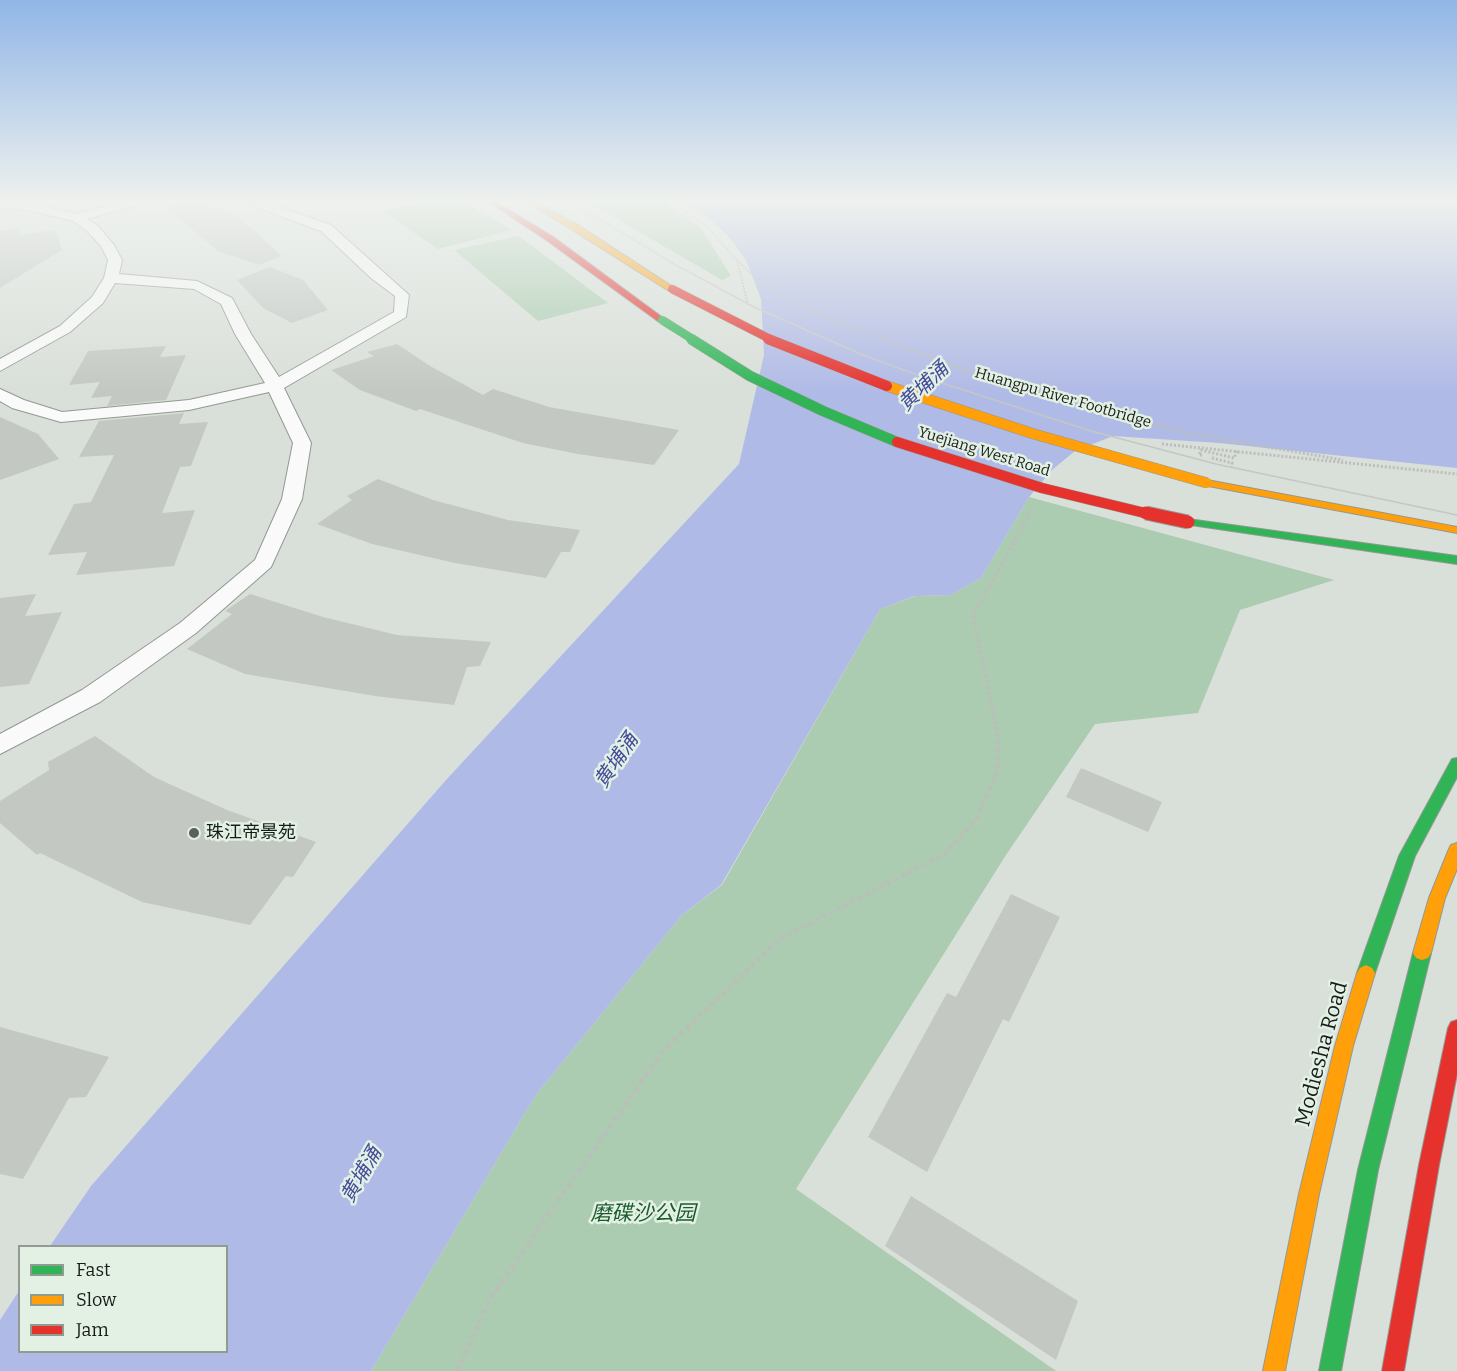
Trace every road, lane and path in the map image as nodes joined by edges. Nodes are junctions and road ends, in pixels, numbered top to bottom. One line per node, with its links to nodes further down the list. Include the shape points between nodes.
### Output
1 (114, 266): 7 (street)
2 (366, 266): 10 (street, via 402,295 401,314)
3 (588, 266): 19 (main road, Yuejiang West Road, bridge, via 662,320 750,376 886,438 1042,488 1188,522)
4 (636, 266): 18 (main road, Yuejiang West Road, bridge, via 767,338 900,391 1045,438 1207,483)
5 (738, 266): 8 (path)
6 (743, 266): 15 (path, Huangpu River Footbridge, via 764,286 816,313 966,370 1186,433)
7 (111, 278): 9 (street, via 98,300 65,329); 10 (street, via 197,285 227,301)
8 (748, 309)
9 (0, 366)
10 (275, 386): 11 (street, via 189,405 61,417 18,404); 22 (street, via 302,443 292,500 264,563 188,628 91,696)
11 (0, 394)
12 (1150, 444): 13 (path)
13 (1237, 451): 14 (path, via 1234,458 1201,450 1199,455); 15 (path)
14 (1232, 463)
15 (1376, 466): 16 (path)
16 (1457, 474)
17 (1039, 498): 26 (path, via 973,616 998,736 997,772 976,819 946,853 780,939 662,1052 491,1297)
18 (1457, 530)
19 (1311, 542): 20 (main road, Yuejiang West Road); 21 (main road)
20 (1457, 560)
21 (1447, 573)
22 (0, 745)
23 (1457, 763): 27 (main road, Modiesha Road, via 1407,856 1366,970 1309,1194)
24 (1457, 849): 28 (main road, via 1437,898 1420,959 1368,1170)
25 (1457, 1028): 29 (main road)
26 (457, 1371)
27 (1274, 1371)
28 (1330, 1371)
29 (1393, 1371)

